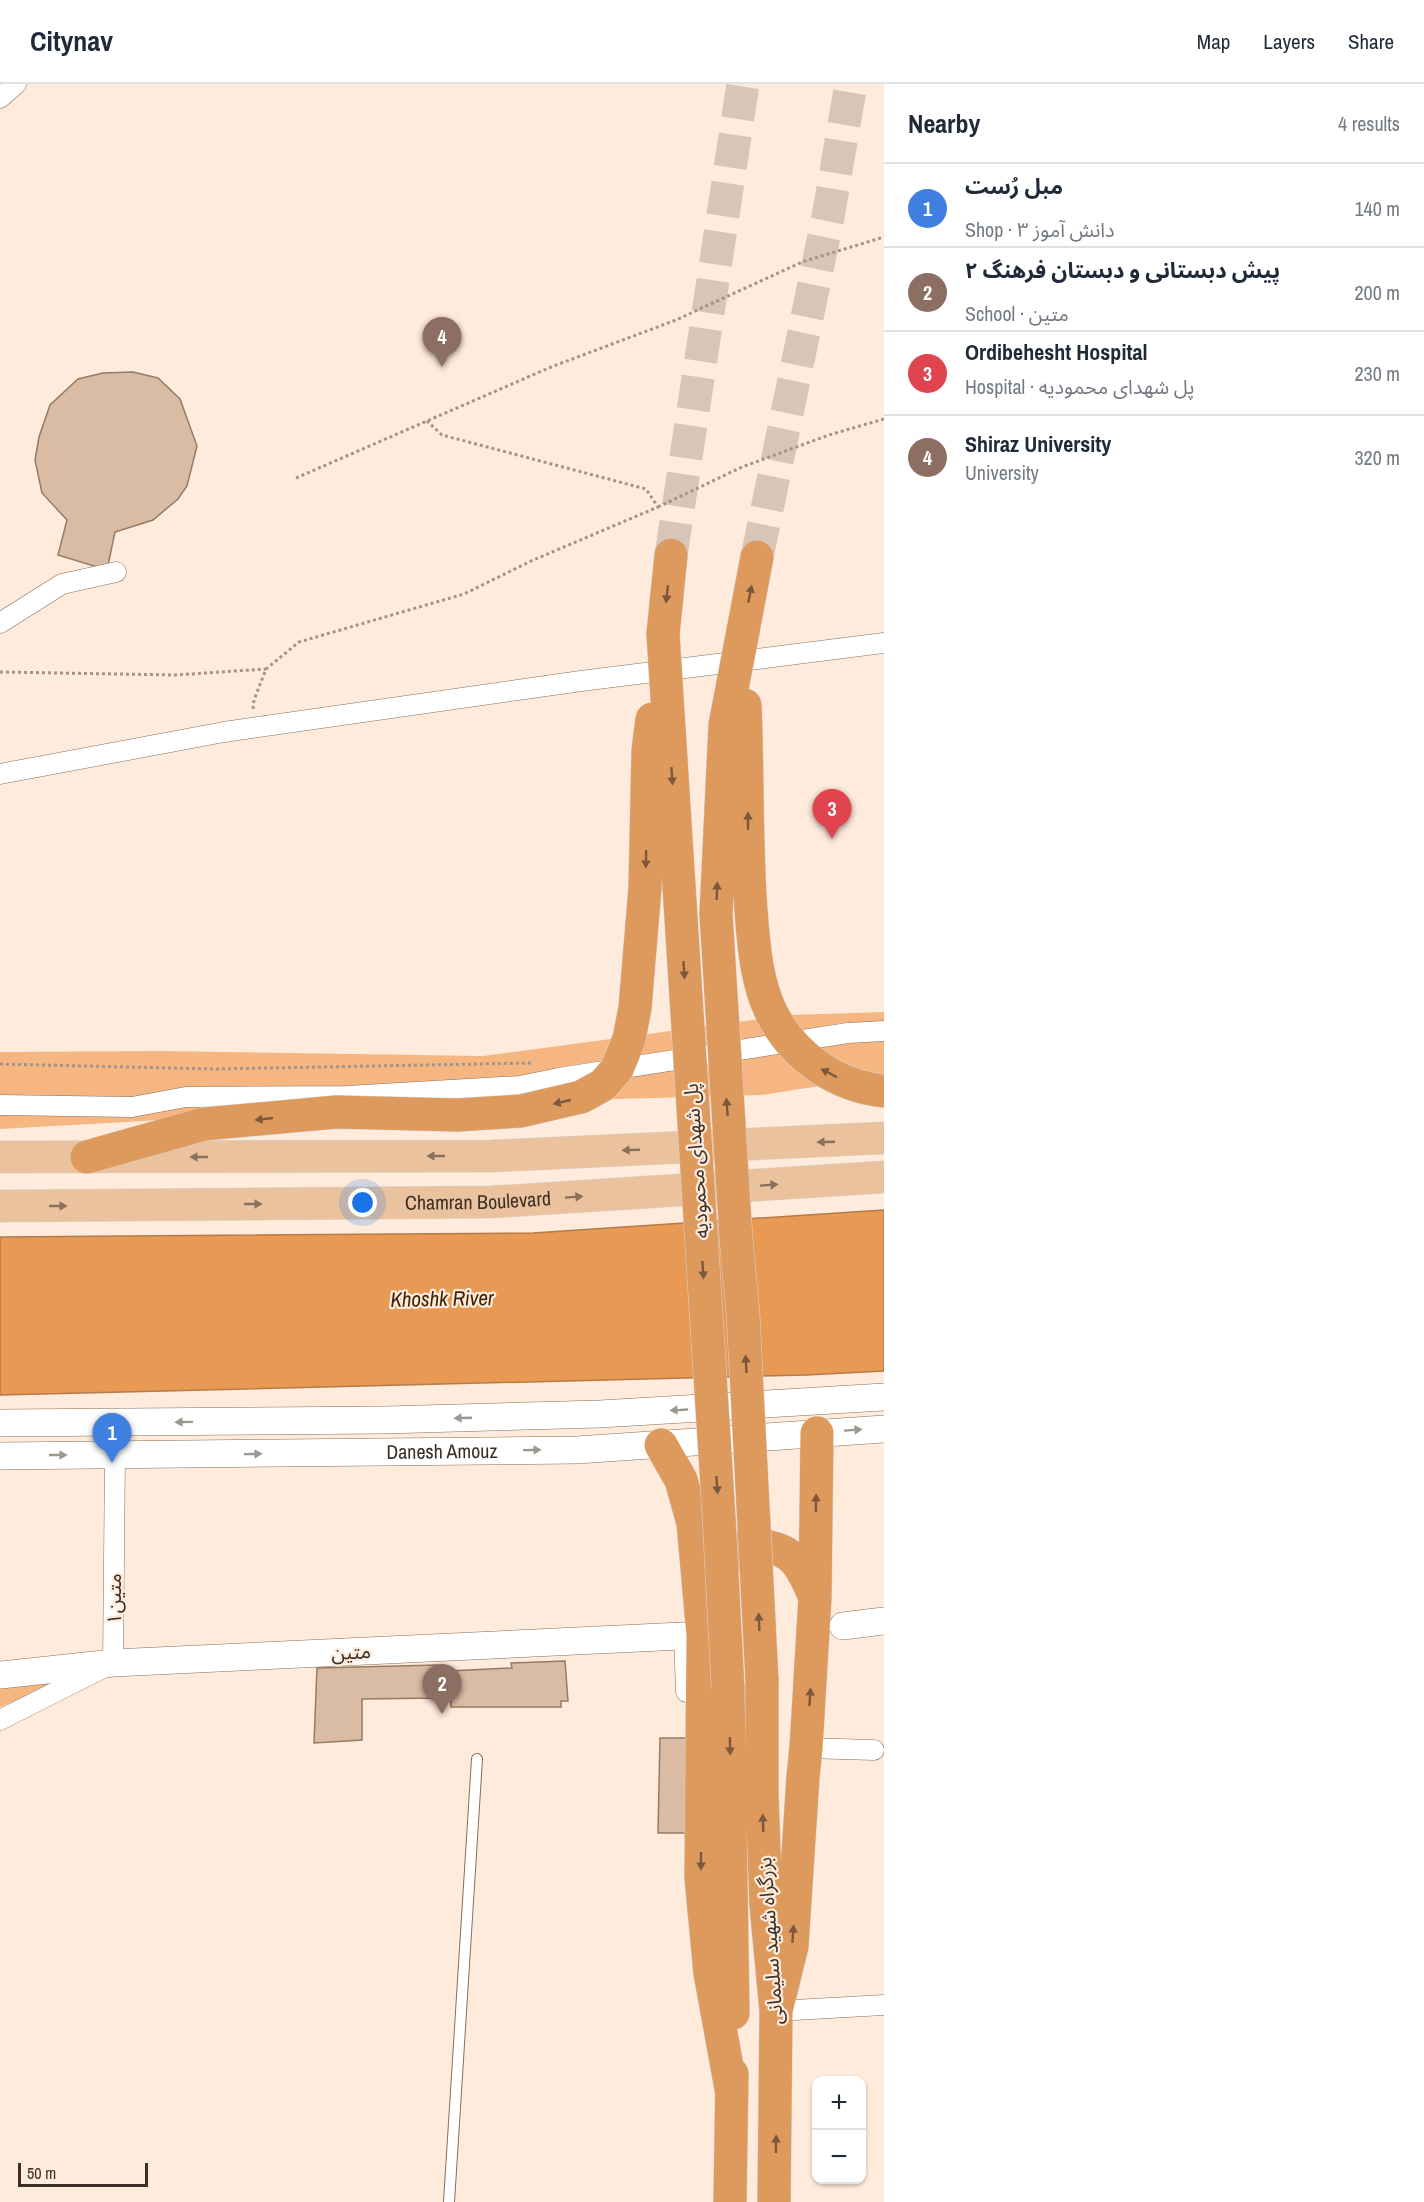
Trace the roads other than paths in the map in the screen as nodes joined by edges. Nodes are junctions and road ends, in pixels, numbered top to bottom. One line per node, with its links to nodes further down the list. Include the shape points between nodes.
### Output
1 (16, 84): 2 (street)
2 (0, 98)
3 (671, 555): 8 (highway, one-way to 8)
4 (757, 557): 7 (highway, one-way to 4)
5 (117, 572): 6 (street, via 62,584)
6 (0, 623)
7 (743, 631): 12 (highway, one-way to 7, bridge, via 843,1080 809,1060 780,1028 759,979 748,867); 32 (highway, پل شهدای محمودیه, one-way to 7, bridge, via 716,914 725,725)
8 (663, 634): 16 (highway, one-way to 16, bridge, via 648,751 645,888 634,1008 629,1039 617,1069 603,1085 581,1097 521,1111 457,1115 336,1112 204,1124); 33 (highway, پل شهدای محمودیه, one-way to 33, bridge)
9 (884, 643): 10 (street, via 581,681 250,729)
10 (0, 774)
11 (884, 1031): 13 (street, via 848,1033 520,1086 348,1096 186,1096 132,1107)
12 (884, 1091)
13 (0, 1105)
14 (884, 1138): 16 (main road, one-way to 16, via 492,1155)
15 (0, 1157): 16 (main road)
16 (87, 1157)
17 (884, 1177): 18 (main road, Chamran Boulevard, one-way to 17, via 491,1202)
18 (0, 1206)
19 (884, 1397): 20 (main road, Danesh Amouz, one-way to 20, via 600,1414)
20 (0, 1423)
21 (884, 1428): 22 (main road, Danesh Amouz, one-way to 21)
22 (817, 1433): 23 (main road, Danesh Amouz); 26 (highway, one-way to 22)
23 (661, 1444): 24 (main road, Danesh Amouz, one-way to 23, via 577,1450); 29 (highway, via 681,1480 693,1523)
24 (115, 1455): 25 (main road, Danesh Amouz, one-way to 24); 30 (street, متین۱)
25 (0, 1456)
26 (815, 1597): 29 (highway, via 791,1556 775,1547 746,1546 711,1576); 36 (highway, one-way to 26)
27 (884, 1621): 28 (main road)
28 (843, 1626)
29 (696, 1627): 30 (main road, متین); 34 (street); 41 (highway, one-way to 41, via 701,1878 710,1974)
30 (113, 1663): 31 (main road, متین); 35 (street)
31 (0, 1676)
32 (762, 1680): 40 (highway, بزرگراه شهید سلیمانی, one-way to 32, via 766,1905)
33 (728, 1688): 41 (highway, بزرگراه شهید سلیمانی, one-way to 41)
34 (686, 1692)
35 (0, 1720)
36 (806, 1748): 37 (street); 40 (highway, one-way to 36, via 792,1946)
37 (874, 1750)
38 (477, 1759): 42 (lane)
39 (882, 2005): 40 (street)
40 (776, 2012): 44 (highway, بزرگراه شهید سلیمانی, one-way to 40)
41 (732, 2094): 43 (highway, بزرگراه شهید سلیمانی)
42 (449, 2202)
43 (730, 2202)
44 (774, 2202)

